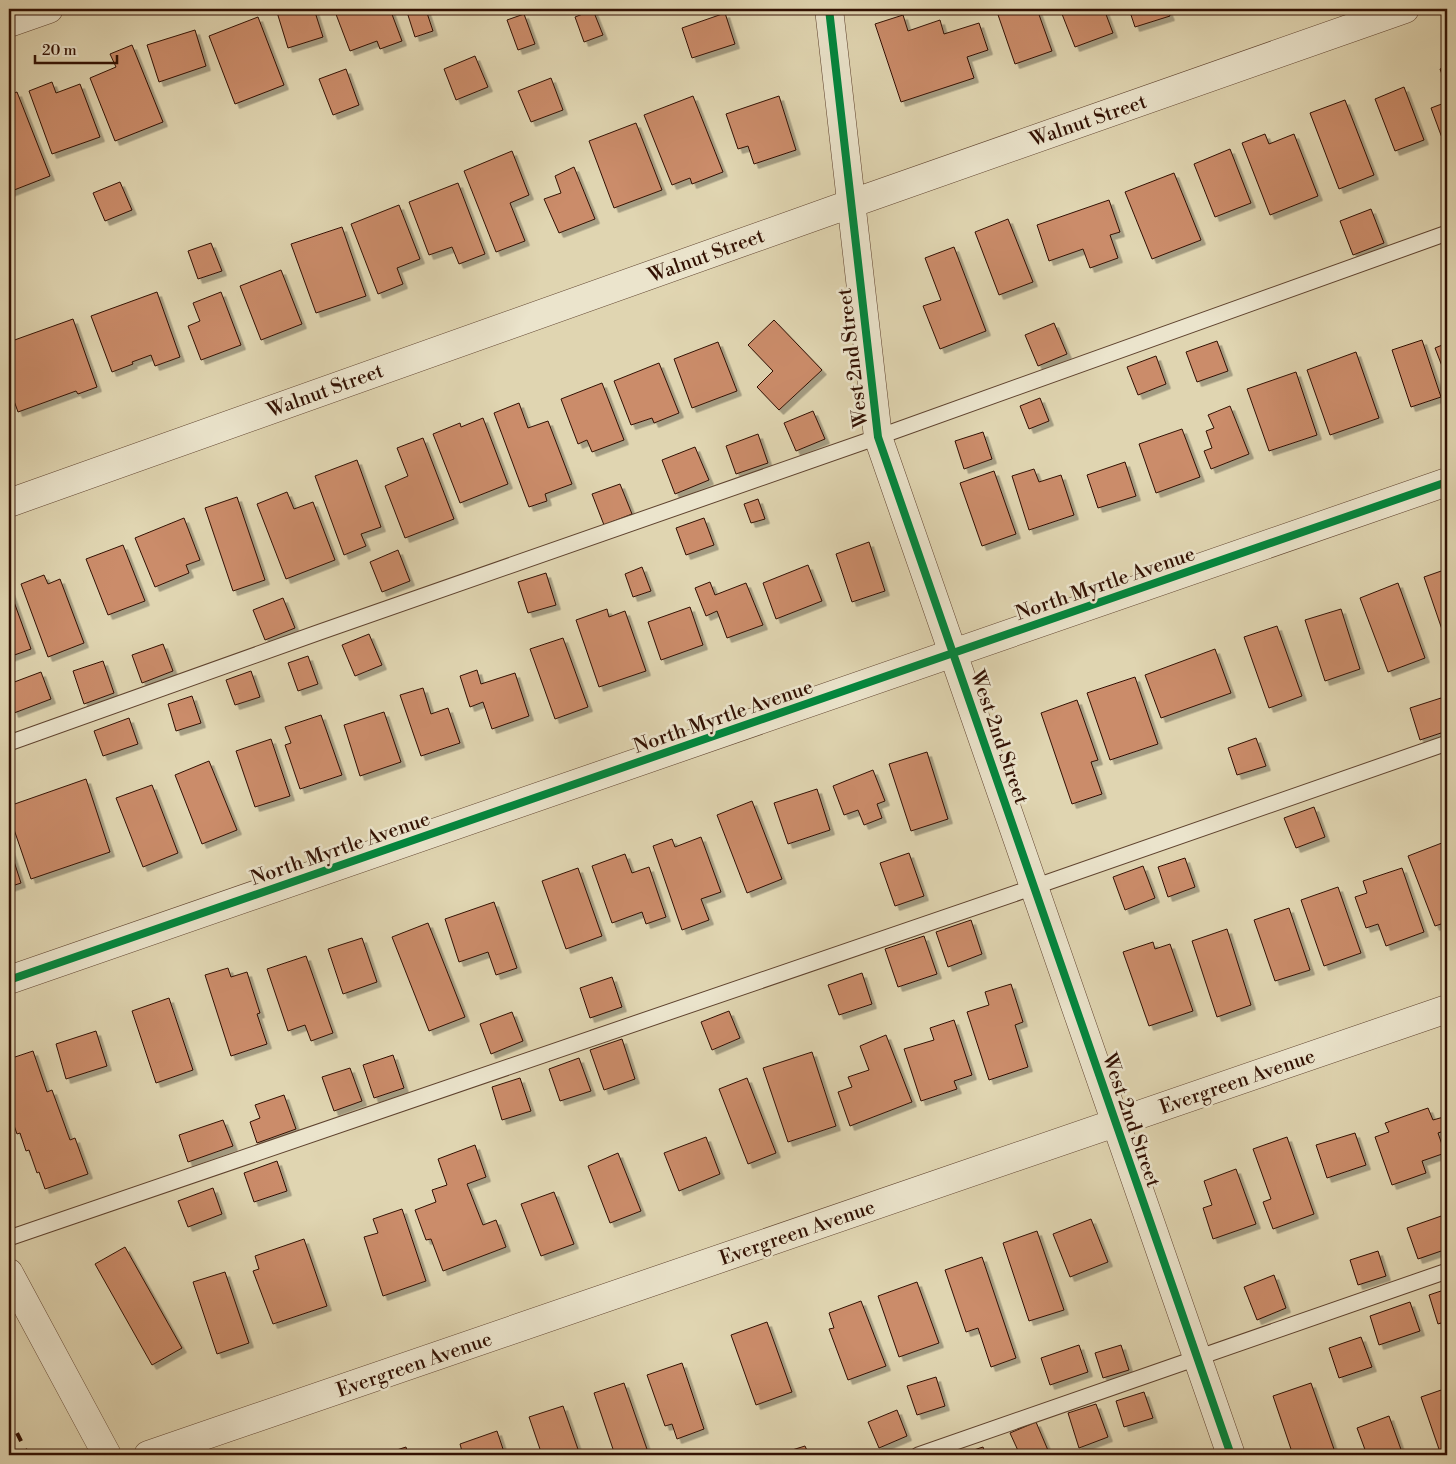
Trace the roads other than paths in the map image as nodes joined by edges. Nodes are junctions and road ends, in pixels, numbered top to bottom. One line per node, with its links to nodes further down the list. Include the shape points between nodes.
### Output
1 (49, 9): 4 (street)
2 (829, 9): 5 (street, West 2nd Street)
3 (1405, 9): 5 (street, Walnut Street)
4 (9, 23)
5 (850, 204): 7 (street, West 2nd Street); 9 (street, Walnut Street)
6 (1447, 233): 7 (lane)
7 (878, 437): 10 (street, West 2nd Street); 11 (lane)
8 (1447, 482): 10 (street, North Myrtle Avenue)
9 (9, 502)
10 (953, 653): 13 (street, West 2nd Street); 14 (street, North Myrtle Avenue)
11 (9, 743)
12 (1447, 743): 13 (lane)
13 (1034, 887): 16 (street, West 2nd Street); 17 (lane)
14 (9, 980)
15 (1447, 1009): 16 (street, Evergreen Avenue)
16 (1116, 1123): 20 (street, West 2nd Street); 22 (street, Evergreen Avenue)
17 (9, 1238)
18 (1447, 1271): 20 (lane)
19 (9, 1273): 21 (street)
20 (1197, 1358): 23 (lane); 24 (street, West 2nd Street)
21 (107, 1455)
22 (148, 1455)
23 (918, 1455)
24 (1231, 1455)

